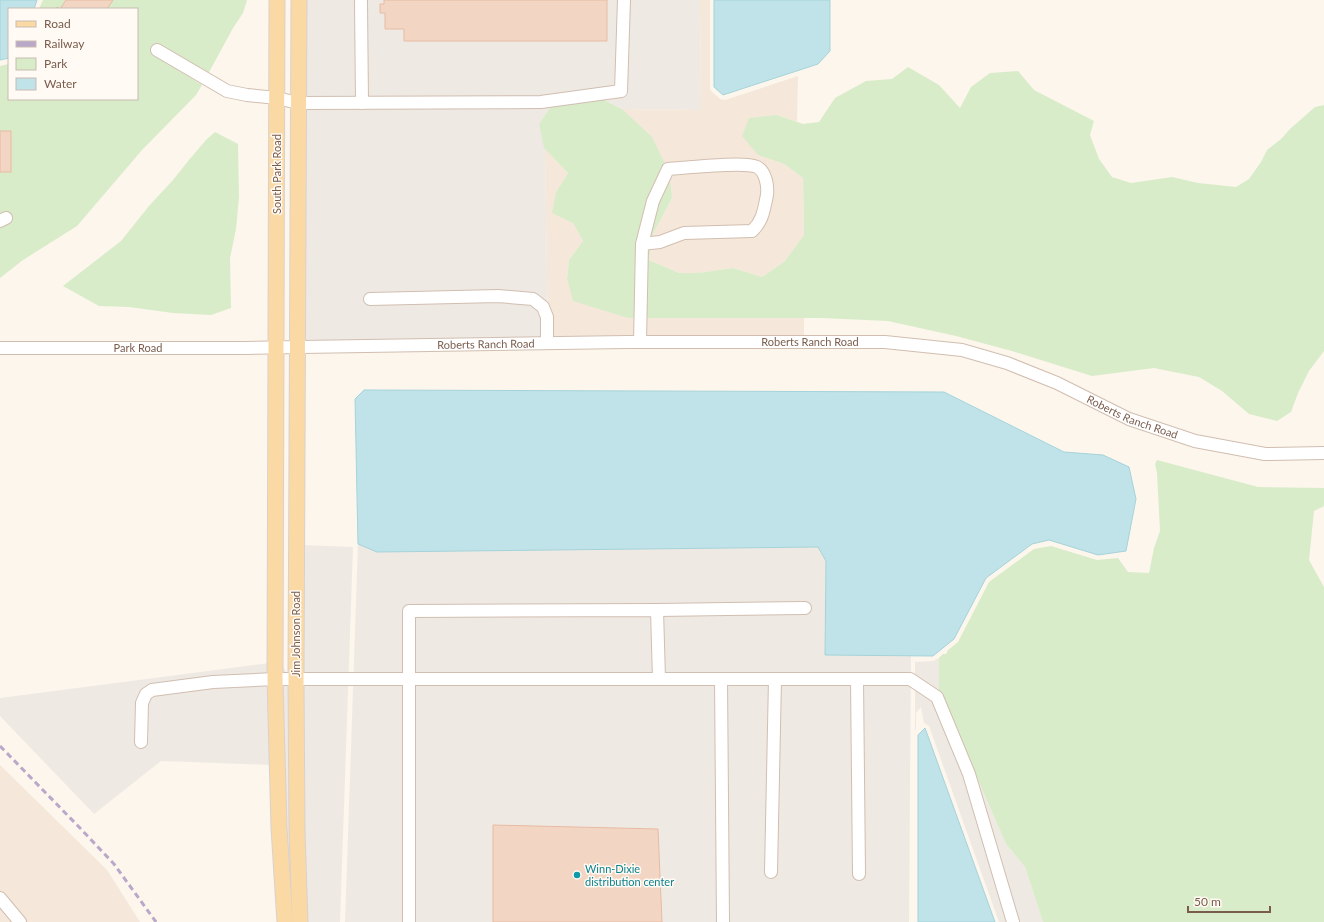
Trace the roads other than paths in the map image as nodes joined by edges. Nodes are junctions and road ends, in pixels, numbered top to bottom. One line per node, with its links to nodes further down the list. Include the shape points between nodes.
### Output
1 (277, 0): 7 (main road, South Park Road)
2 (285, 0): 8 (main road, via 285,71)
3 (299, 0): 8 (main road, South Park Road)
4 (624, 0): 9 (street, via 621,91 541,102)
5 (361, 2): 9 (street)
6 (157, 50): 7 (street, via 227,91)
7 (277, 98): 8 (street); 14 (main road, South Park Road, via 277,193)
8 (295, 102): 9 (street); 14 (main road, South Park Road)
9 (362, 103)
10 (642, 244): 10 (street, via 660,242 684,232 752,231 759,225 764,210 767,190 765,176 758,168 744,165 668,169 653,201); 12 (street)
11 (370, 299): 13 (street, via 498,296 533,299 544,307 547,317)
12 (640, 342): 13 (street, Roberts Ranch Road); 16 (street, Roberts Ranch Road, via 885,342 962,350 1007,363 1057,383 1129,419 1196,441 1265,454)
13 (547, 344): 14 (street, Roberts Ranch Road)
14 (287, 347): 15 (street, Park Road); 17 (main road, Jim Johnson Road); 21 (main road, Jim Johnson Road, via 296,518)
15 (0, 348)
16 (1324, 453)
17 (276, 510): 20 (main road, Jim Johnson Road); 21 (main road, via 284,529 284,653)
18 (805, 608): 19 (street)
19 (657, 610): 22 (street, via 409,611); 23 (street)
20 (276, 679): 21 (street); 27 (street, via 213,682 152,690 146,694 142,703); 32 (main road, Jim Johnson Road, via 278,828)
21 (296, 679): 22 (street); 33 (main road, Jim Johnson Road)
22 (408, 679): 23 (street); 34 (street)
23 (659, 679): 24 (street)
24 (722, 679): 25 (street); 35 (street)
25 (775, 679): 26 (street); 28 (street)
26 (857, 679): 29 (street); 36 (street, via 910,679 938,697 969,774)
27 (141, 742)
28 (771, 872)
29 (859, 874)
30 (0, 898): 31 (street)
31 (20, 922)
32 (285, 922)
33 (300, 922)
34 (409, 922)
35 (723, 922)
36 (1013, 922)

